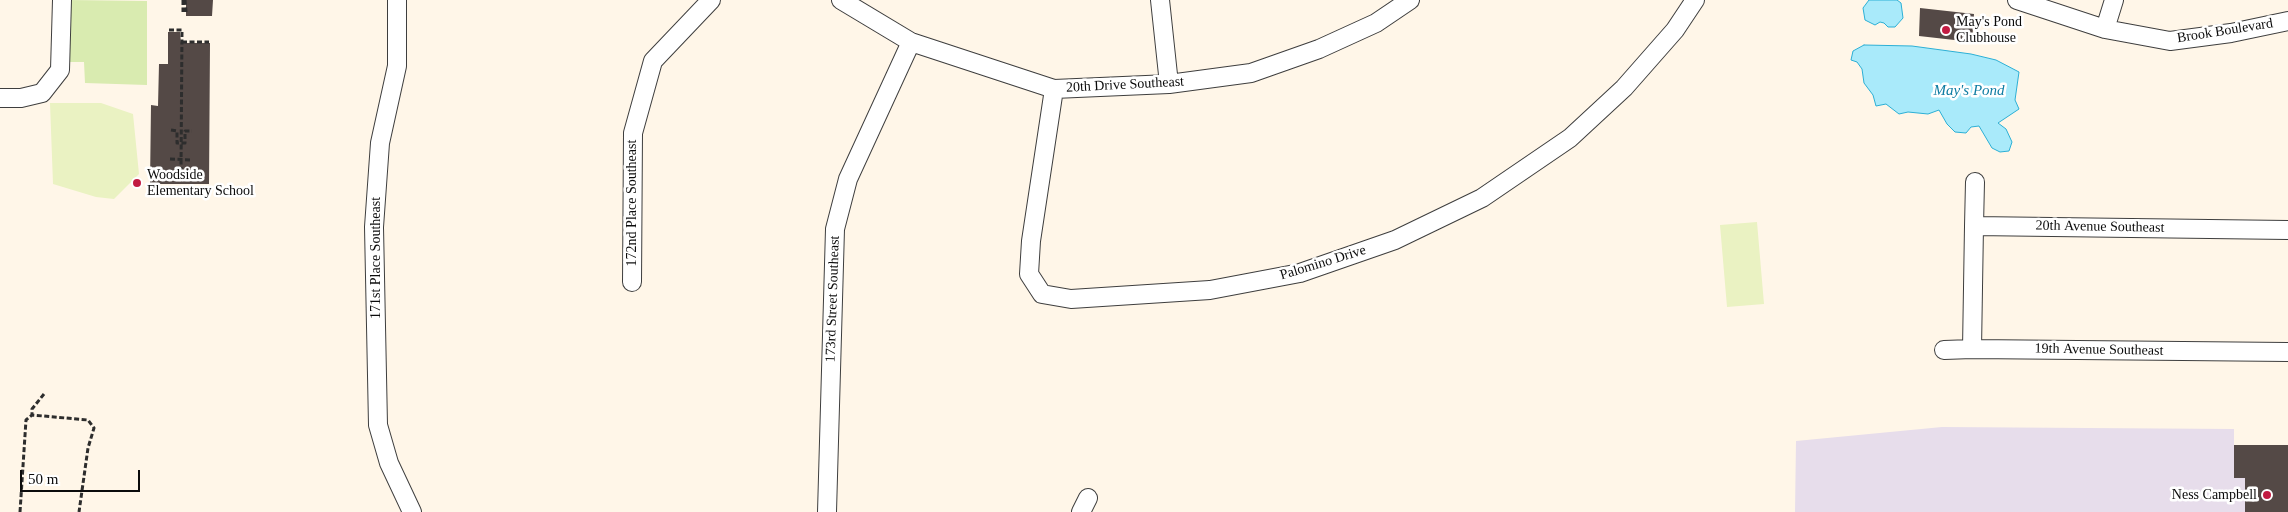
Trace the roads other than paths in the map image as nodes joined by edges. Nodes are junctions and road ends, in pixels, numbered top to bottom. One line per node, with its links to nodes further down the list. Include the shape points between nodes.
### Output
1 (62, 0): 15 (street, via 60,70 42,93)
2 (398, 0): 23 (street, 171st Place Southeast, via 397,66 380,143 374,227 378,425 389,463)
3 (711, 0): 19 (street, 172nd Place Southeast, via 653,61 633,133)
4 (841, 0): 12 (street, 20th Drive Southeast)
5 (1160, 0): 13 (street)
6 (1410, 0): 13 (street, 20th Drive Southeast, via 1376,23 1320,49 1251,73)
7 (1695, 0): 14 (street, Palomino Drive, via 1675,30 1624,88 1570,138 1482,198 1395,240 1300,273 1210,290 1071,299 1042,294 1029,274)
8 (2017, 0): 11 (street, Brook Boulevard)
9 (2114, 0): 11 (street)
10 (2288, 20): 11 (street, Brook Boulevard, via 2231,33 2170,41)
11 (2105, 29)
12 (911, 42): 14 (street, 20th Drive Southeast); 24 (street, 173rd Street Southeast, via 848,179 834,229)
13 (1169, 84): 14 (street, 20th Drive Southeast)
14 (1054, 89)
15 (0, 98)
16 (1975, 182): 17 (street)
17 (1974, 226): 18 (street, 20th Avenue Southeast); 20 (street)
18 (2288, 230)
19 (632, 282)
20 (1972, 349): 21 (street, 19th Avenue Southeast); 22 (street, 19th Avenue Southeast)
21 (1944, 350)
22 (2288, 352)
23 (412, 512)
24 (827, 512)

